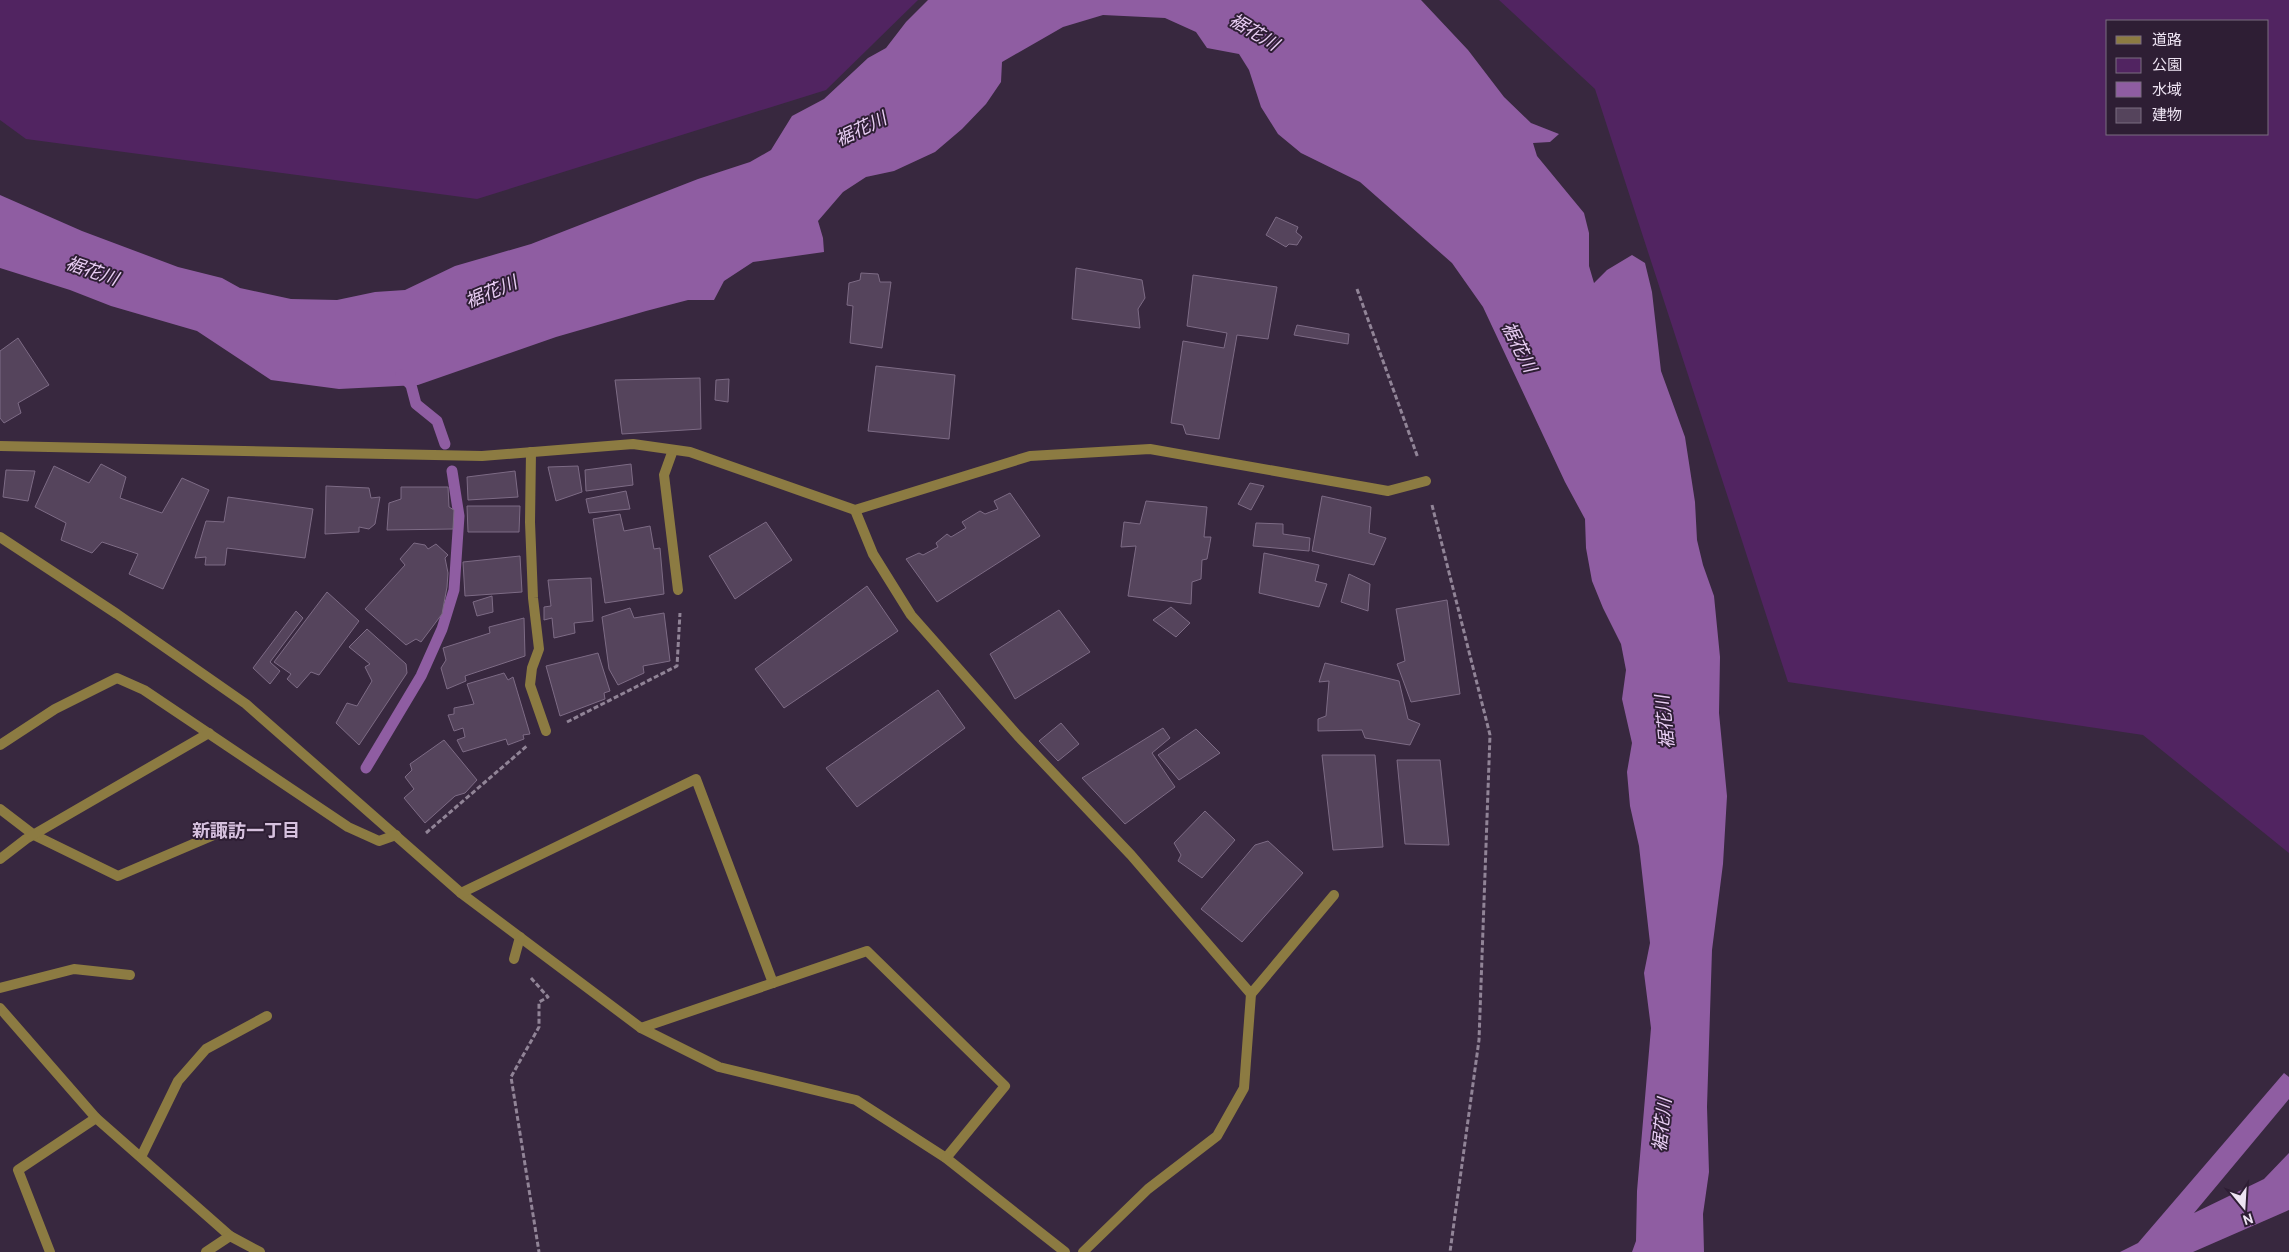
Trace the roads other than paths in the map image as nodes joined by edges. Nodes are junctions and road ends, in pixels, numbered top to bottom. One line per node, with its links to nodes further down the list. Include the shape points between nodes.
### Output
1 (0, 446): 3 (street, via 482,456)
2 (673, 450): 3 (street, via 633,444); 5 (street, via 690,452); 7 (street, via 664,475)
3 (531, 452): 8 (street, via 532,579 539,649 530,685)
4 (1426, 481): 5 (street, via 1388,491 1150,449 1030,456)
5 (855, 510): 23 (street, via 872,554 911,614 1018,736 1131,855)
6 (0, 537): 14 (street, via 246,704)
7 (678, 590)
8 (546, 731)
9 (209, 734): 10 (street, via 144,690 117,678 55,709); 13 (street); 14 (street, via 348,827 379,840)
10 (0, 745)
11 (0, 809): 13 (street)
12 (221, 832): 13 (street, via 118,876)
13 (34, 835): 15 (street)
14 (396, 835): 16 (street)
15 (0, 859)
16 (461, 892): 18 (street); 21 (street, via 696,779)
17 (1334, 895): 23 (street)
18 (520, 937): 19 (street); 26 (street)
19 (514, 959)
20 (130, 975): 22 (street, via 74,969)
21 (773, 983): 26 (street); 29 (street, via 867,951 1005,1086)
22 (0, 988)
23 (1251, 994): 35 (street, via 1244,1088 1217,1136 1148,1189)
24 (0, 1008): 27 (street)
25 (267, 1016): 28 (street, via 206,1049 178,1081)
26 (641, 1028): 29 (street, via 720,1067 856,1100)
27 (96, 1118): 28 (street); 31 (street, via 18,1170)
28 (141, 1158): 30 (street)
29 (946, 1158): 34 (street)
30 (230, 1236): 32 (street); 33 (street)
31 (50, 1252)
32 (206, 1252)
33 (260, 1252)
34 (1065, 1252)
35 (1083, 1252)

